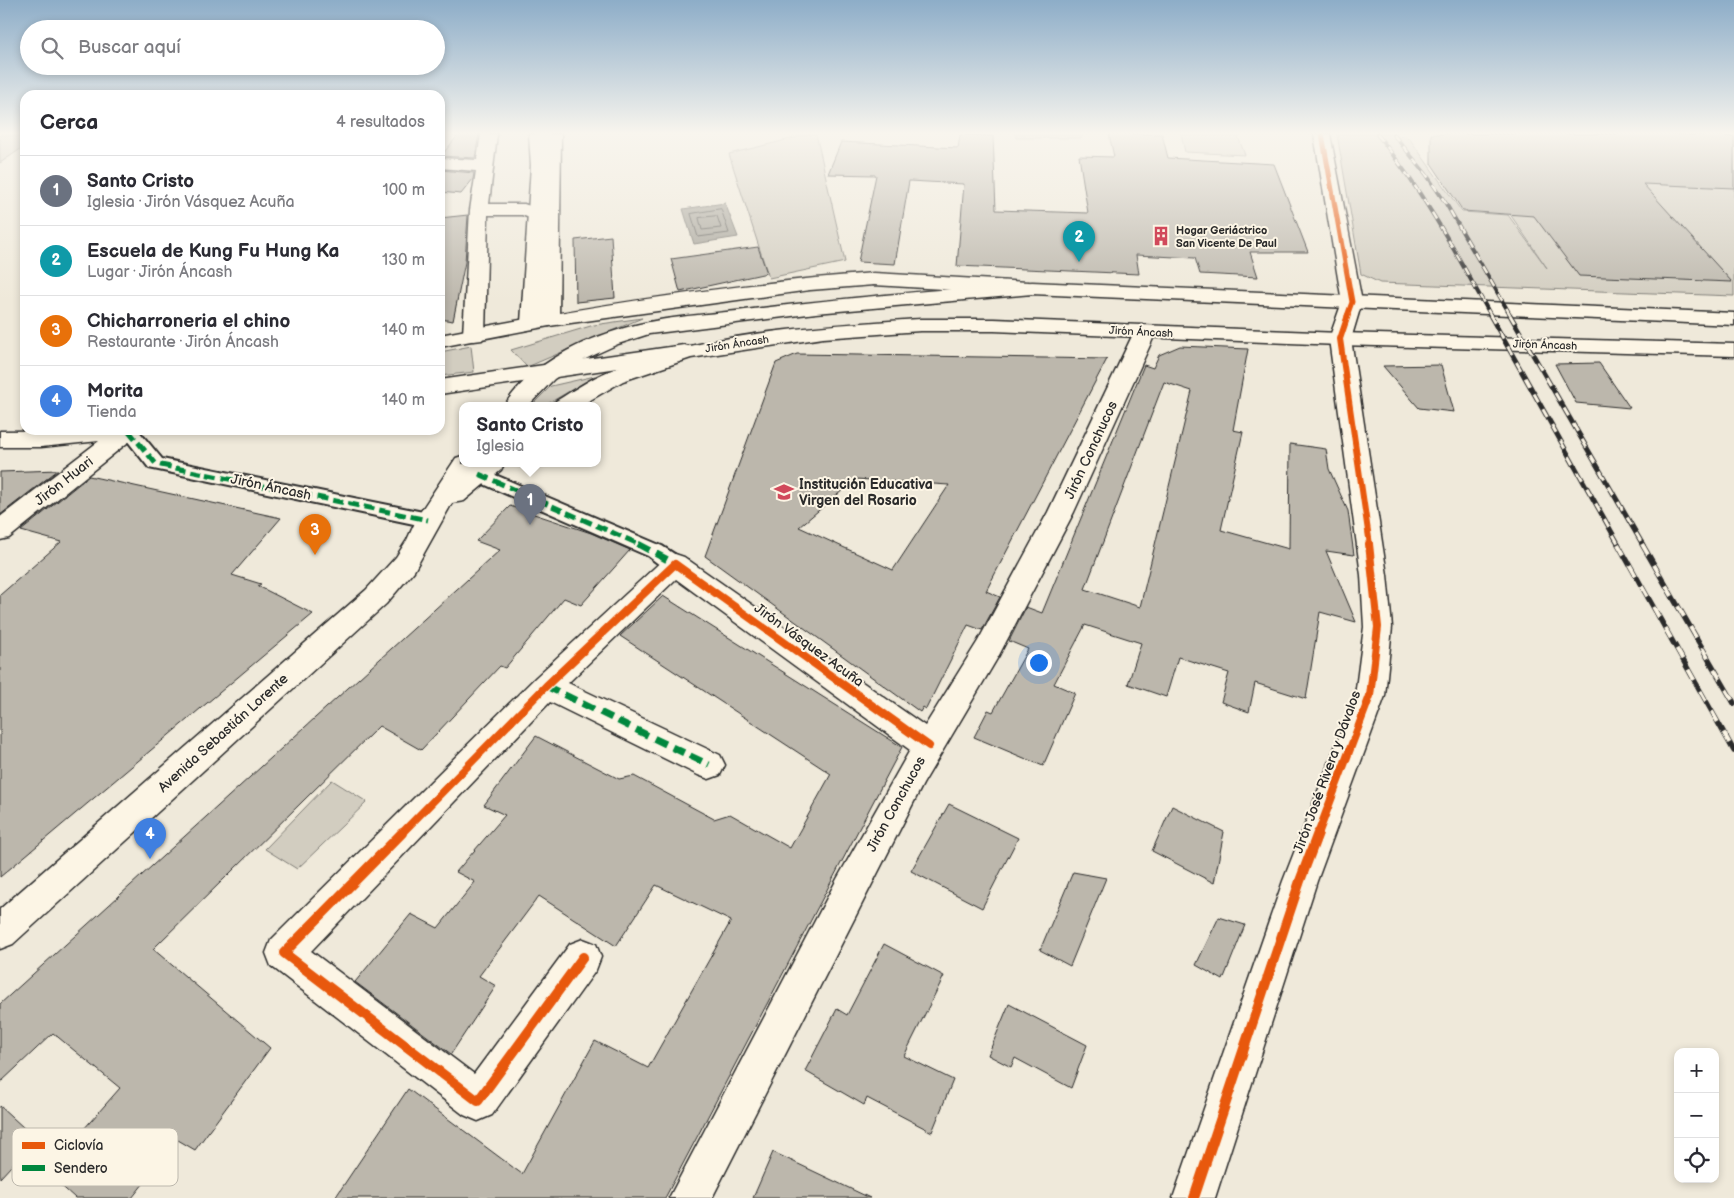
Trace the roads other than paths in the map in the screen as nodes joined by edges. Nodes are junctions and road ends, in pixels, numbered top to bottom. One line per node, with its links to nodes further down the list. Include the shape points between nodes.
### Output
1 (481, 190): 5 (main road)
2 (541, 190): 6 (main road)
3 (546, 190): 6 (main road)
4 (1332, 190): 8 (main road)
5 (479, 210): 6 (main road, via 524,209); 13 (main road)
6 (543, 217): 11 (main road)
7 (1032, 288): 8 (main road, Jirón Áncash); 11 (main road, Jirón Áncash, via 874,279 810,284); 19 (main road, Jirón Áncash, via 816,306 648,328 603,342)
8 (1352, 302): 9 (main road, Jirón Áncash); 14 (main road)
9 (1600, 314): 10 (main road, Jirón Áncash); 16 (main road, via 1620,330 1622,342)
10 (1734, 319)
11 (540, 322): 13 (main road, Jirón Áncash)
12 (1145, 332): 14 (main road, Jirón Áncash); 18 (main road, Jirón Áncash, via 920,325 823,332); 32 (main road, Jirón Conchucos, via 1061,512 988,649)
13 (474, 334): 15 (main road, Jirón Áncash)
14 (1340, 339): 16 (main road, Jirón Áncash); 37 (main road, Jirón José Rivera y Dávalos, via 1374,575 1378,627 1370,696 1300,881)
15 (445, 340)
16 (1618, 347): 17 (main road, Jirón Áncash)
17 (1734, 350)
18 (687, 352): 19 (main road, Jirón Áncash); 22 (main road, via 615,376)
19 (550, 371): 20 (main road, Jirón Áncash); 21 (main road)
20 (445, 386)
21 (519, 402)
22 (571, 402)
23 (80, 435): 26 (main road)
24 (122, 435): 29 (main road, Jirón Huari)
25 (132, 435): 28 (street, Jirón Áncash, via 156,464)
26 (0, 439)
27 (479, 467): 28 (main road, Avenida Sebastián Lorente); 30 (street, Jirón Vásquez Acuña, via 656,551)
28 (428, 520): 34 (main road, Avenida Sebastián Lorente, via 405,564 376,596)
29 (0, 531)
30 (675, 564): 31 (main road); 32 (main road, Jirón Vásquez Acuña)
31 (546, 686): 33 (main road); 35 (main road, via 284,953 478,1101)
32 (928, 746): 36 (main road, Jirón Conchucos)
33 (709, 765)
34 (0, 932)
35 (583, 957)
36 (690, 1198)
37 (1194, 1198)

